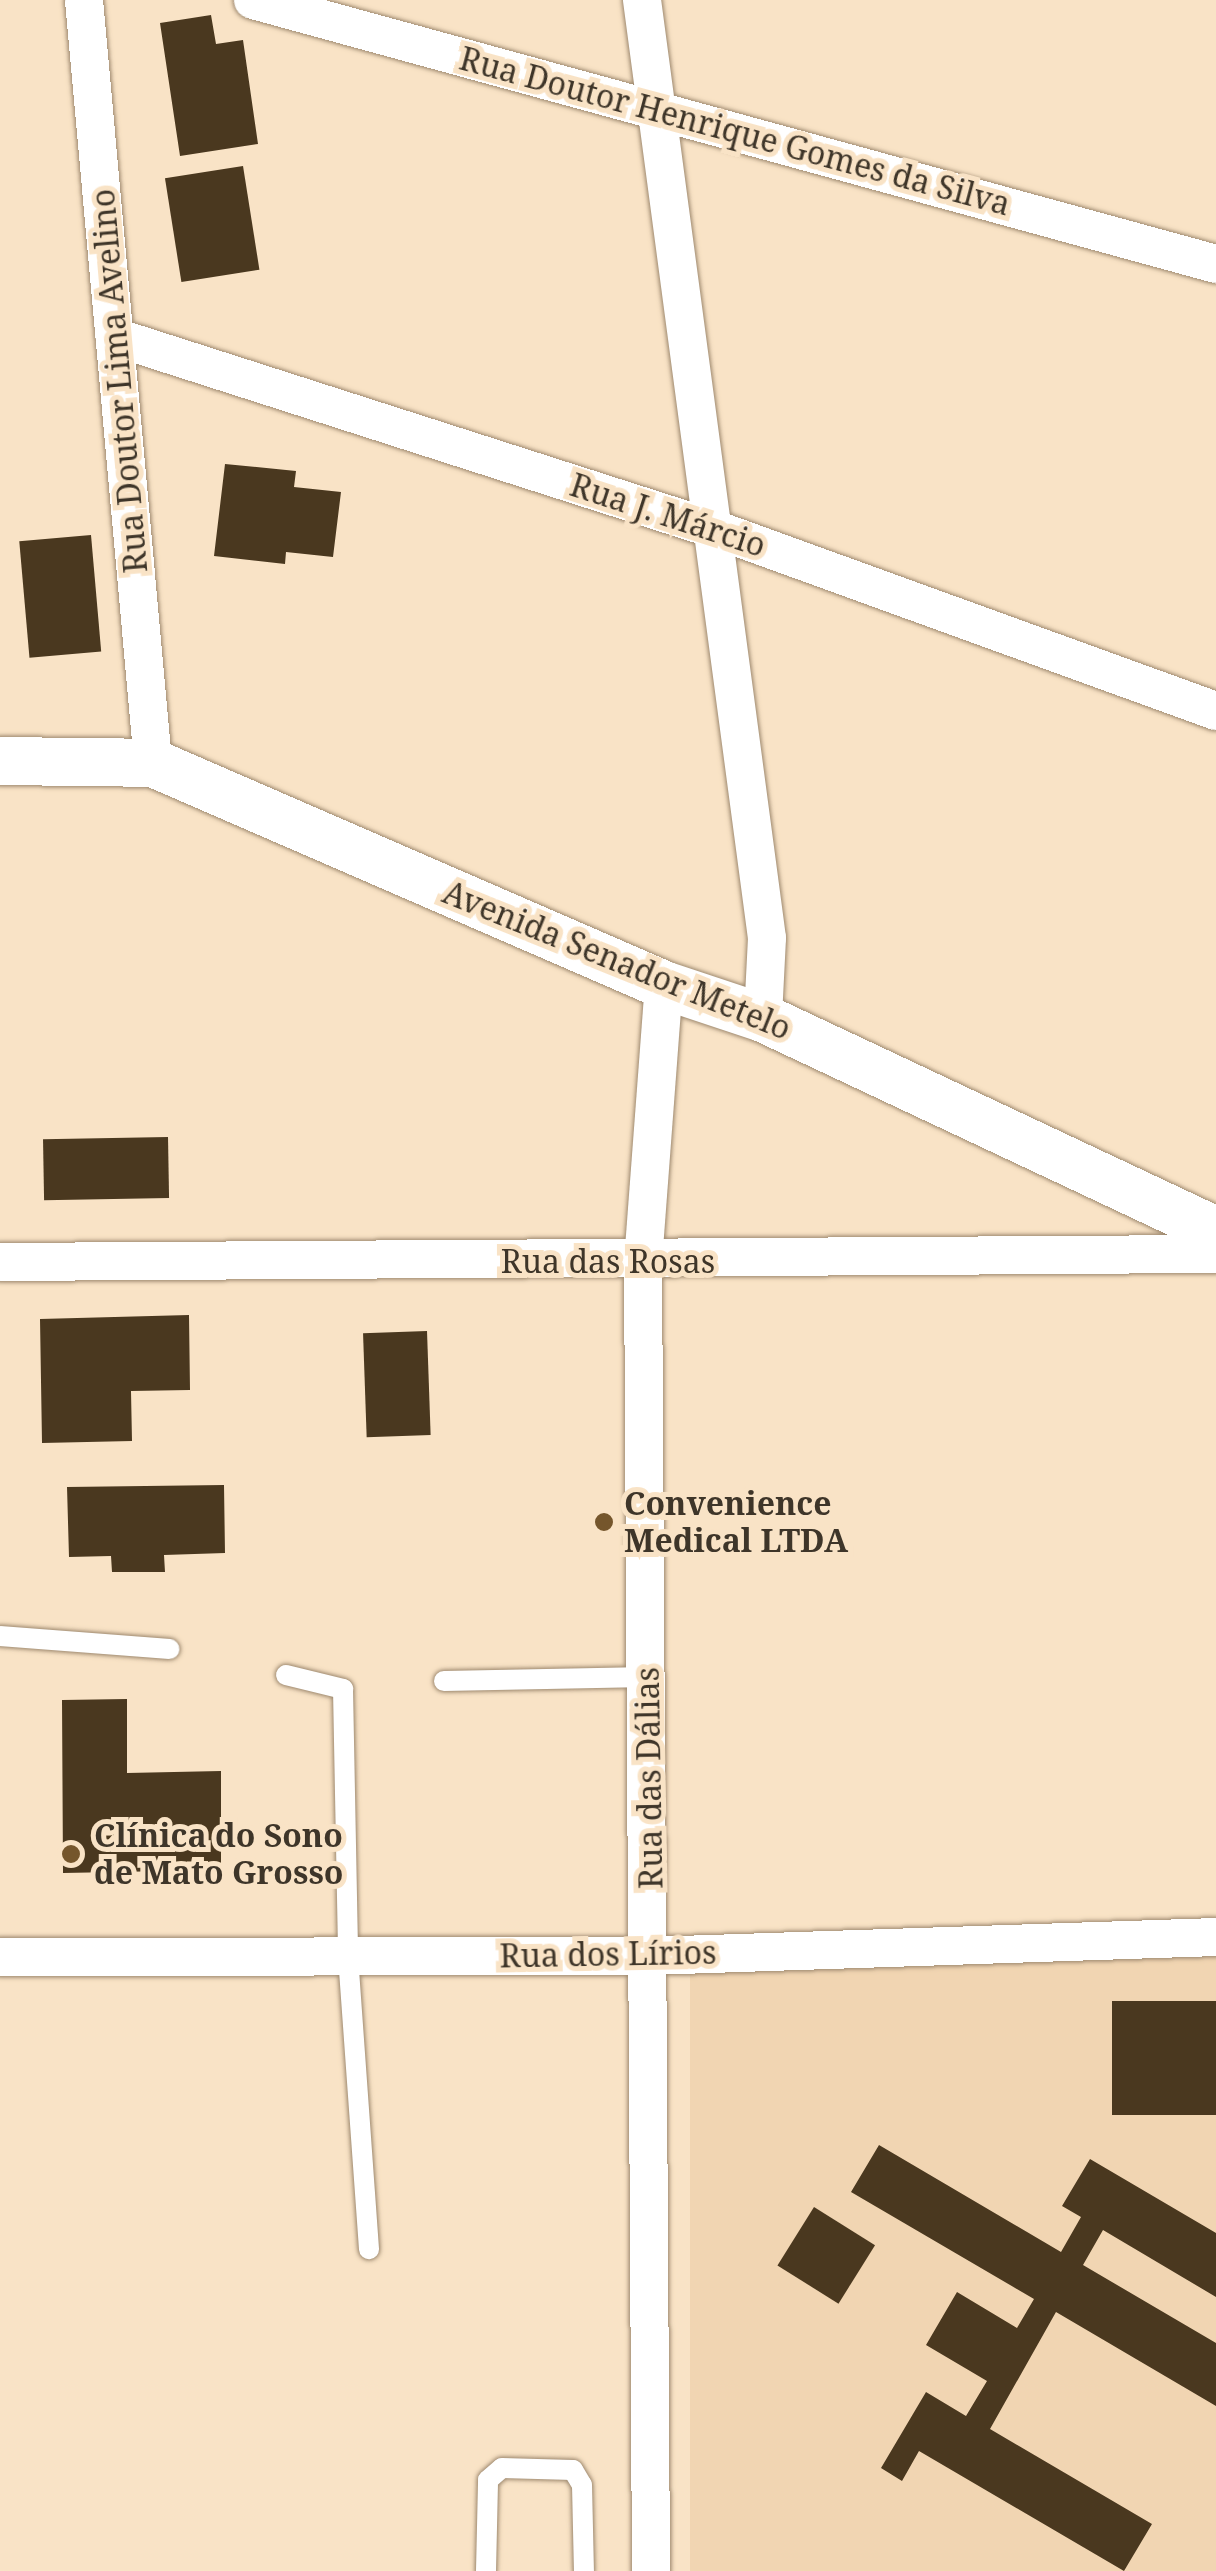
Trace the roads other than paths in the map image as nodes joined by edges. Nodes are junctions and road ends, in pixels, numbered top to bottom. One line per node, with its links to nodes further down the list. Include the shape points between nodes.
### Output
1 (84, 0): 6 (street, Rua Doutor Lima Avelino)
2 (254, 0): 4 (street, Rua Doutor Henrique Gomes da Silva)
3 (642, 0): 4 (street)
4 (653, 107): 5 (street, Rua Doutor Henrique Gomes da Silva); 7 (street)
5 (1216, 264)
6 (115, 337): 7 (street, Rua J. Márcio); 10 (street, Rua Doutor Lima Avelino)
7 (717, 530): 8 (street, Rua J. Márcio); 12 (street, via 767,938)
8 (1216, 711)
9 (0, 761): 10 (street, Avenida Senador Metelo)
10 (154, 763): 11 (street, Avenida Senador Metelo)
11 (664, 985): 12 (street, Avenida Senador Metelo); 16 (street, Rua das Dálias)
12 (763, 1018): 13 (street, Avenida Senador Metelo)
13 (1216, 1230)
14 (1216, 1254): 16 (street, Rua das Rosas)
15 (0, 1262): 16 (street, Rua das Rosas)
16 (643, 1262): 20 (street, Rua das Dálias)
17 (0, 1636): 18 (lane)
18 (170, 1649)
19 (286, 1674): 23 (lane, via 343,1688)
20 (648, 1677): 21 (lane); 24 (street, Rua das Dálias)
21 (444, 1680)
22 (1216, 1937): 24 (street, Rua dos Lírios)
23 (348, 1956): 24 (street, Rua dos Lírios); 25 (street, Rua dos Lírios); 26 (lane)
24 (650, 1956): 29 (street, Rua das Dálias)
25 (0, 1957)
26 (369, 2249)
27 (486, 2571): 28 (lane, via 488,2480 502,2468 573,2470)
28 (584, 2571)
29 (651, 2571)

